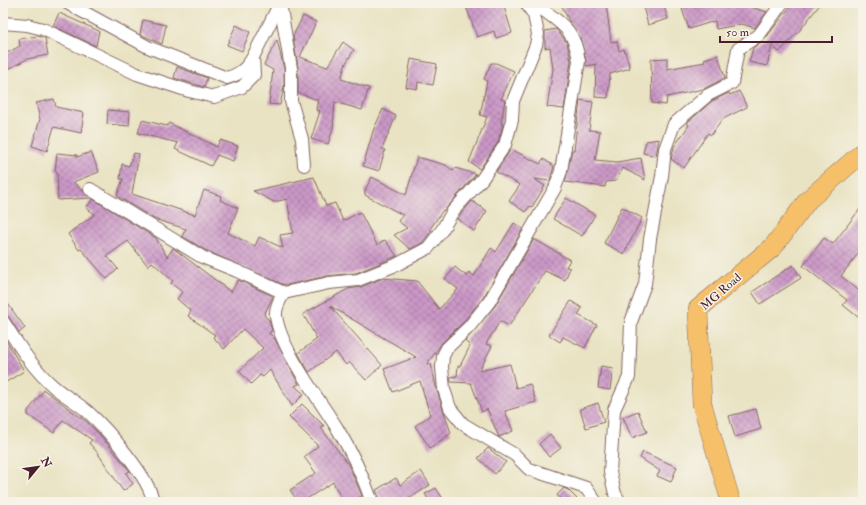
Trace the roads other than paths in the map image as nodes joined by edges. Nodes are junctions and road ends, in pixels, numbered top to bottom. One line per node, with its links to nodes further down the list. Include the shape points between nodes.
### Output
1 (67, 3): 7 (street, via 148,47 227,78 237,75 247,67)
2 (280, 3): 7 (street); 9 (street, via 291,68 291,101 302,140)
3 (526, 3): 11 (street, via 534,15 538,34 513,101 512,120 505,145 482,179 453,211 428,248 396,265 358,280 329,283)
4 (534, 3): 15 (street, via 566,27 572,35 579,61 561,171 542,213 489,302 445,352 442,367 444,389 450,408 463,424 515,455 529,468 586,488)
5 (782, 3): 16 (street, via 759,35 738,49 732,83 708,95 674,124 664,149 645,284 631,322 629,377 614,410 610,472 615,494)
6 (3, 23): 7 (street, via 43,29 137,74 214,97 242,87 254,75)
7 (253, 57)
8 (863, 152): 17 (main road, MG Road, via 808,200 772,247 698,309 702,404)
9 (304, 165)
10 (90, 189): 11 (street, via 202,257)
11 (284, 293): 14 (street, via 275,314 279,328 292,356 338,429 362,474)
12 (3, 321): 13 (street, via 48,381 110,434 130,459 153,496)
13 (153, 502)
14 (372, 502)
15 (596, 502)
16 (620, 502)
17 (731, 502)

